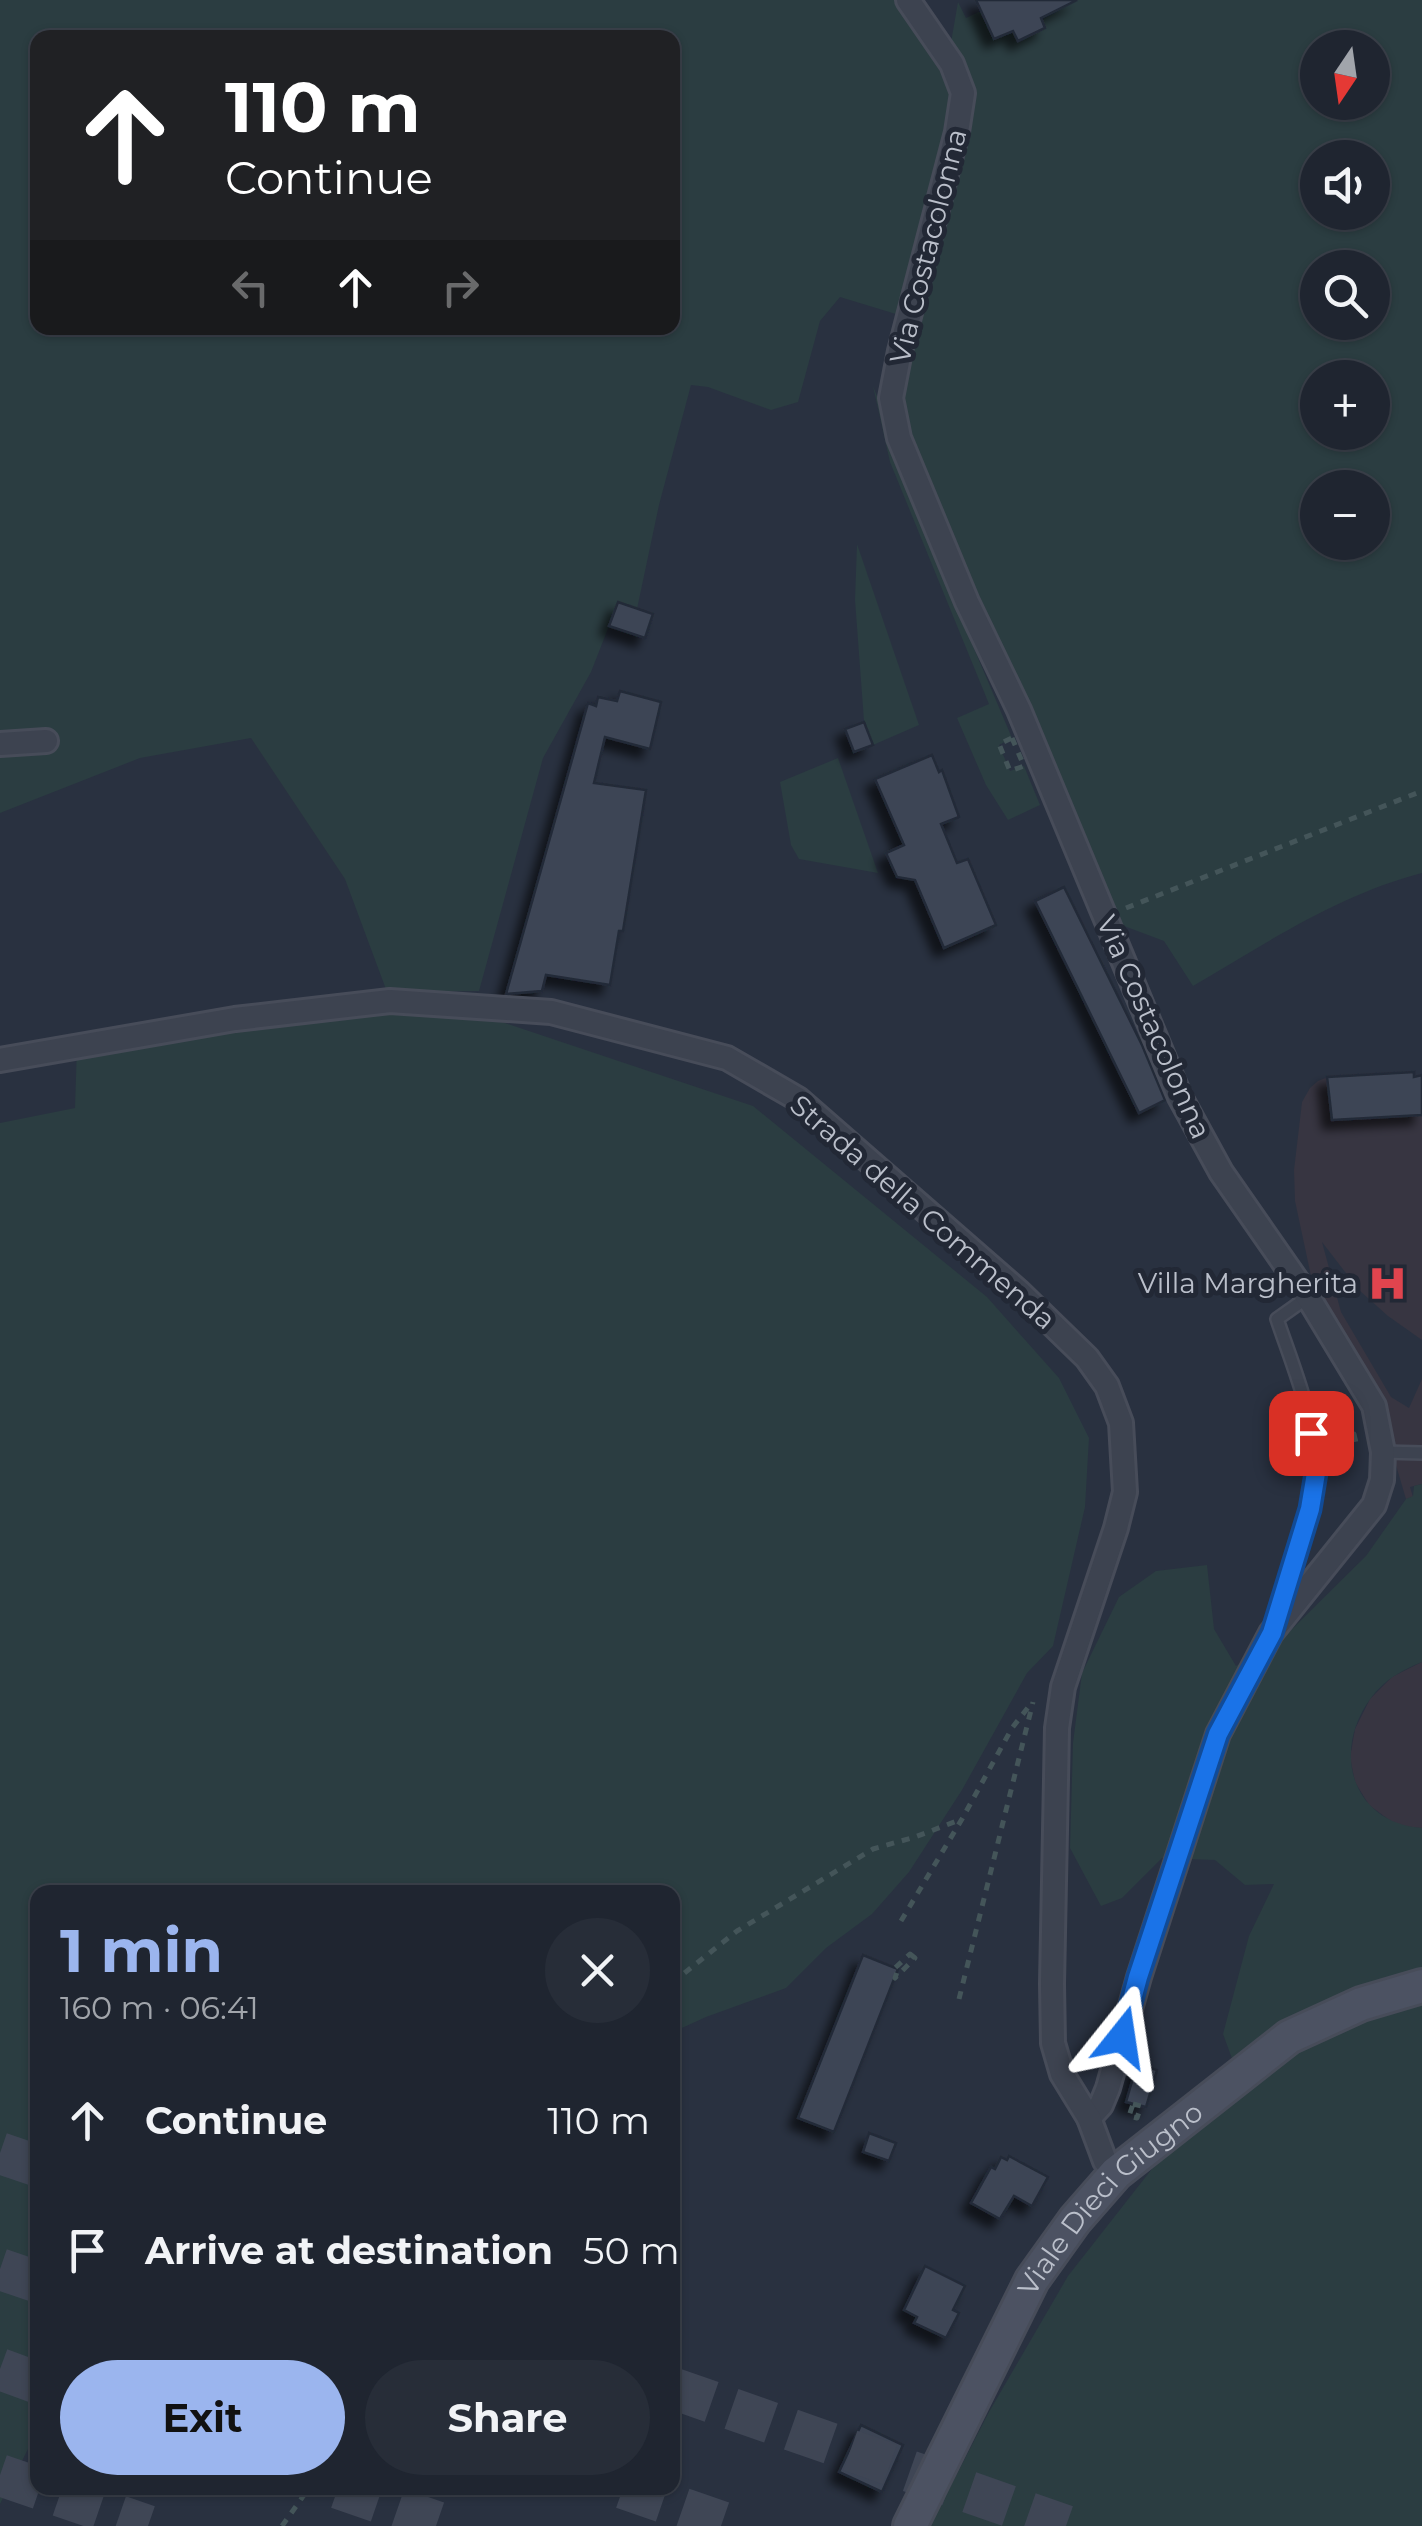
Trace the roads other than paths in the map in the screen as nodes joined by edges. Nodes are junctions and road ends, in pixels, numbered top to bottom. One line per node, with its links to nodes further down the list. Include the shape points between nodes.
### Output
1 (908, 0): 5 (street, Via Costacolonna, via 952,64 963,94 891,398 899,438 1188,1112)
2 (46, 740): 3 (street)
3 (0, 744)
4 (0, 1060): 10 (street, Strada della Commenda, via 235,1019 390,1001 551,1012 727,1058 798,1099 1087,1358 1122,1422 1125,1478 1057,1728 1053,2043)
5 (1308, 1297): 6 (street, Via Costacolonna, via 1374,1406); 8 (lane, via 1277,1319 1305,1402 1316,1473)
6 (1383, 1452): 7 (lane); 8 (street, Via Costacolonna, via 1374,1504)
7 (1422, 1453)
8 (1272, 1633): 10 (street, Via Costacolonna, via 1218,1734 1108,2088)
9 (1422, 1986): 11 (main road, Viale Dieci Giugno, via 1361,2004 1289,2037)
10 (1088, 2118): 11 (street, Strada della Commenda)
11 (1116, 2172): 12 (main road, Viale Dieci Giugno, via 1032,2280)
12 (910, 2526)

